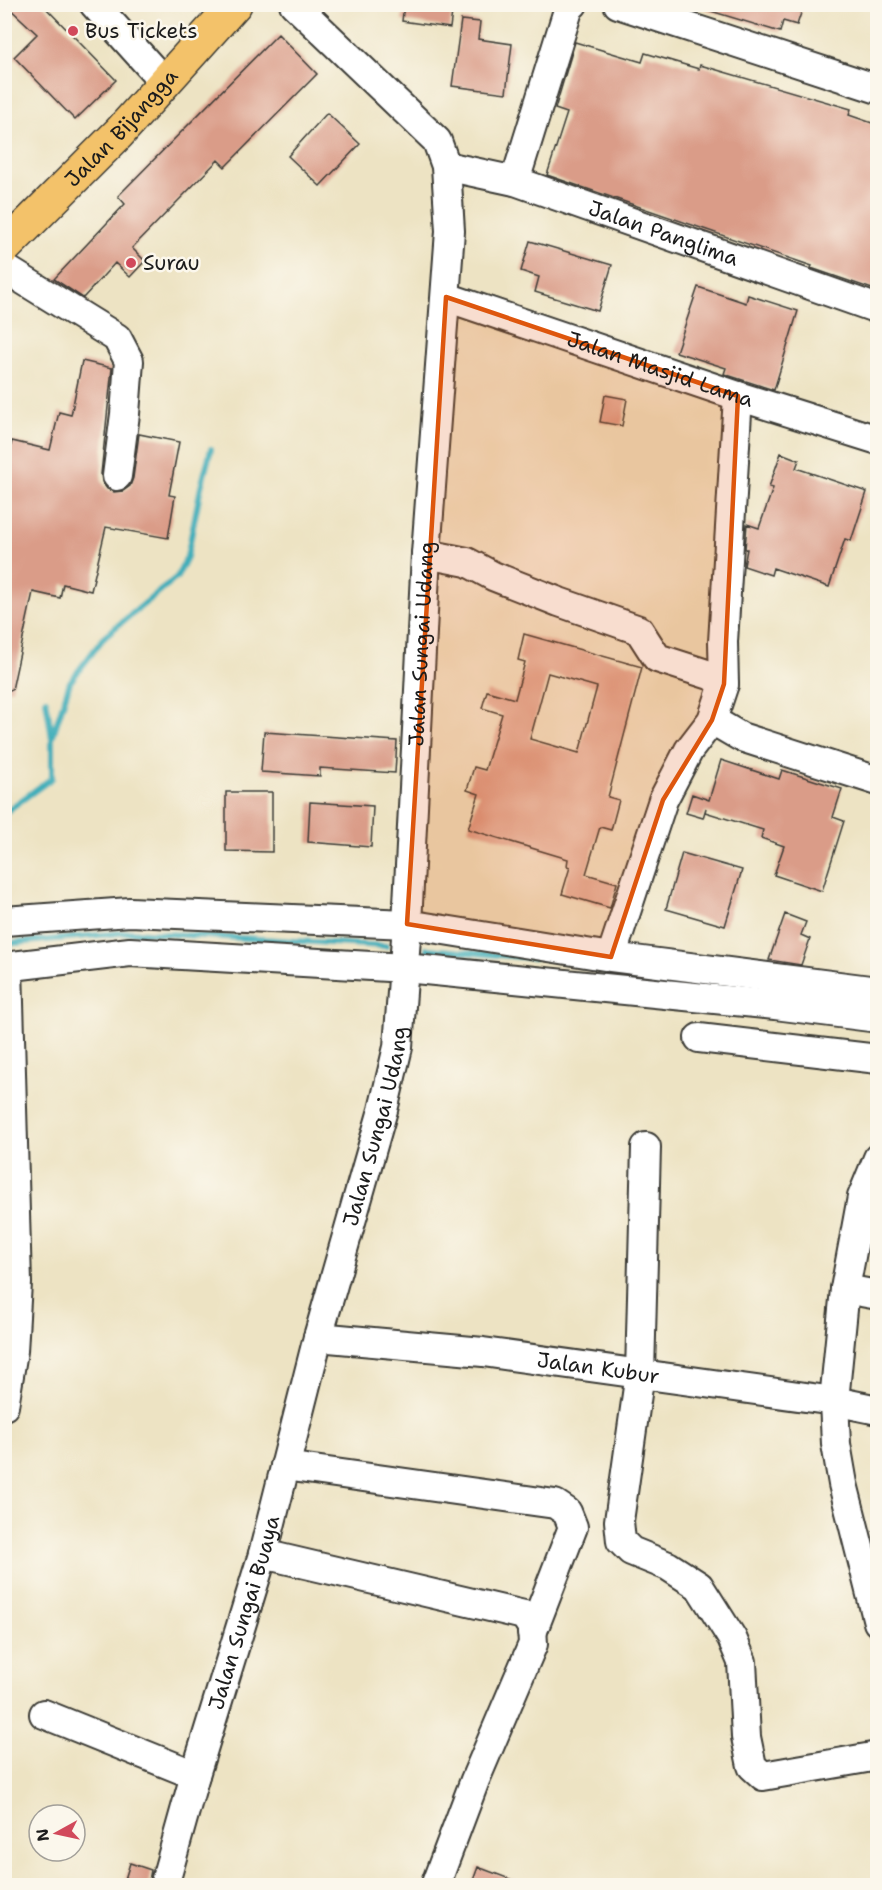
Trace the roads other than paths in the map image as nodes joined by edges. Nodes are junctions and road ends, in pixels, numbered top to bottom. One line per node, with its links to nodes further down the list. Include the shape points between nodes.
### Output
1 (94, 4): 6 (street)
2 (235, 4): 6 (main road, Jalan Bijangga)
3 (294, 4): 8 (street, Jalan Sungai Udang, via 437,141)
4 (573, 4): 9 (street)
5 (618, 4): 7 (street)
6 (165, 83): 10 (main road, Jalan Bijangga)
7 (878, 89)
8 (446, 166): 9 (street, Jalan Panglima); 11 (street, Jalan Sungai Udang, via 450,231)
9 (515, 181): 12 (street, Jalan Panglima)
10 (5, 252): 15 (street, via 117,338 129,361)
11 (446, 297): 13 (street, Jalan Masjid Lama); 16 (street, Jalan Sungai Udang)
12 (878, 309)
13 (738, 396): 14 (street, Jalan Masjid Lama); 17 (street, via 723,642)
14 (878, 440)
15 (117, 476)
16 (426, 554): 17 (street, via 467,562 493,576 639,630 657,658 713,676); 21 (street, Jalan Sungai Udang)
17 (724, 684): 18 (street)
18 (712, 720): 19 (street, via 741,737); 22 (street, via 689,750 663,800)
19 (878, 781)
20 (4, 921): 21 (street, via 130,912)
21 (407, 924): 22 (street); 24 (street, Jalan Sungai Udang)
22 (611, 957): 25 (street)
23 (6, 967): 24 (street, via 130,952); 39 (street, via 17,1283 13,1351)
24 (405, 968): 26 (street); 36 (street, Jalan Sungai Udang, via 398,1047)
25 (878, 991)
26 (775, 1005): 27 (street); 29 (street)
27 (878, 1018)
28 (699, 1038): 29 (street)
29 (771, 1046): 30 (street)
30 (878, 1059)
31 (646, 1147): 37 (street)
32 (878, 1158): 33 (street)
33 (870, 1198): 34 (street)
34 (845, 1289): 35 (street); 38 (street)
35 (878, 1295)
36 (318, 1336): 37 (street, Jalan Kubur); 41 (street, Jalan Sungai Buaya)
37 (640, 1373): 38 (street, Jalan Kubur); 46 (street, via 619,1521 621,1541 631,1551 668,1566 699,1586 732,1638 742,1662 746,1737 752,1766 763,1776 776,1775)
38 (834, 1401): 40 (street, Jalan Kubur); 43 (street, via 843,1484)
39 (4, 1406)
40 (878, 1410)
41 (285, 1466): 42 (street, Jalan Sungai Buaya); 44 (street, via 555,1504 567,1512 573,1527)
42 (263, 1554): 44 (street, via 524,1615); 47 (street, Jalan Sungai Buaya)
43 (878, 1622)
44 (532, 1634): 49 (street, via 533,1644)
45 (44, 1714): 47 (street)
46 (878, 1756)
47 (195, 1775): 48 (street, Jalan Sungai Buaya)
48 (164, 1886)
49 (435, 1886)

